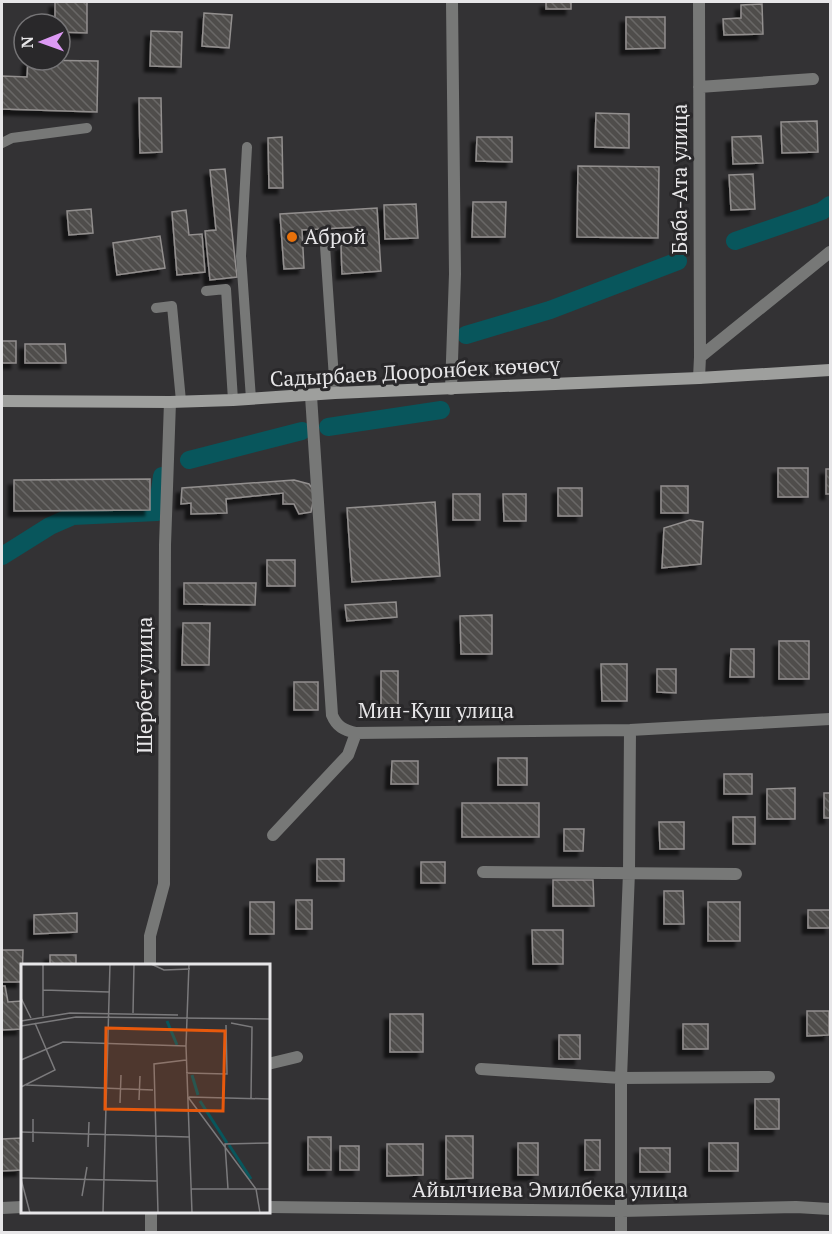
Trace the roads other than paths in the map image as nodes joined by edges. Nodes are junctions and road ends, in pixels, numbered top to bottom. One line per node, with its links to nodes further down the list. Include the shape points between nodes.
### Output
1 (452, 2): 15 (street, via 456,274)
2 (699, 2): 4 (street, Баба-Ата улица)
3 (813, 79): 4 (street)
4 (699, 87): 12 (street, Баба-Ата улица)
5 (87, 128): 6 (lane, via 12,138)
6 (2, 143)
7 (247, 147): 18 (lane, via 241,256)
8 (325, 246): 16 (lane)
9 (831, 252): 12 (street)
10 (206, 291): 19 (lane, via 226,289)
11 (156, 308): 21 (lane, via 172,306)
12 (700, 357): 14 (street, Баба-Ата улица)
13 (831, 370): 14 (main road, Садырбаев Дооронбек көчөсү)
14 (699, 378): 15 (main road, Садырбаев Дооронбек көчөсү)
15 (452, 389): 16 (main road, Садырбаев Дооронбек көчөсү)
16 (334, 393): 17 (main road, Садырбаев Дооронбек көчөсү)
17 (311, 396): 18 (main road, Садырбаев Дооронбек көчөсү); 24 (street, Мин-Куш улица, via 332,715 344,730)
18 (251, 399): 19 (main road, Садырбаев Дооронбек көчөсү)
19 (233, 400): 21 (main road, Садырбаев Дооронбек көчөсү)
20 (2, 401): 21 (main road, Садырбаев Дооронбек көчөсү)
21 (176, 402): 29 (street, Шербет улица, via 165,545 164,884 150,936)
22 (831, 719): 23 (street, Мин-Куш улица)
23 (630, 730): 24 (street, Мин-Куш улица); 27 (street)
24 (356, 733): 25 (street, via 348,755)
25 (273, 836)
26 (483, 872): 27 (street)
27 (629, 872): 28 (street); 34 (street)
28 (736, 874)
29 (150, 964)
30 (297, 1057): 31 (street)
31 (270, 1064)
32 (482, 1069): 34 (street)
33 (769, 1077): 34 (street)
34 (621, 1078): 39 (street)
35 (21, 1207): 37 (street)
36 (270, 1207): 39 (street, Айылчиева Эмилбека улица)
37 (2, 1208)
38 (831, 1209): 39 (street, Айылчиева Эмилбека улица)
39 (621, 1211): 42 (street)
40 (151, 1213): 41 (street)
41 (151, 1233)
42 (621, 1233)

